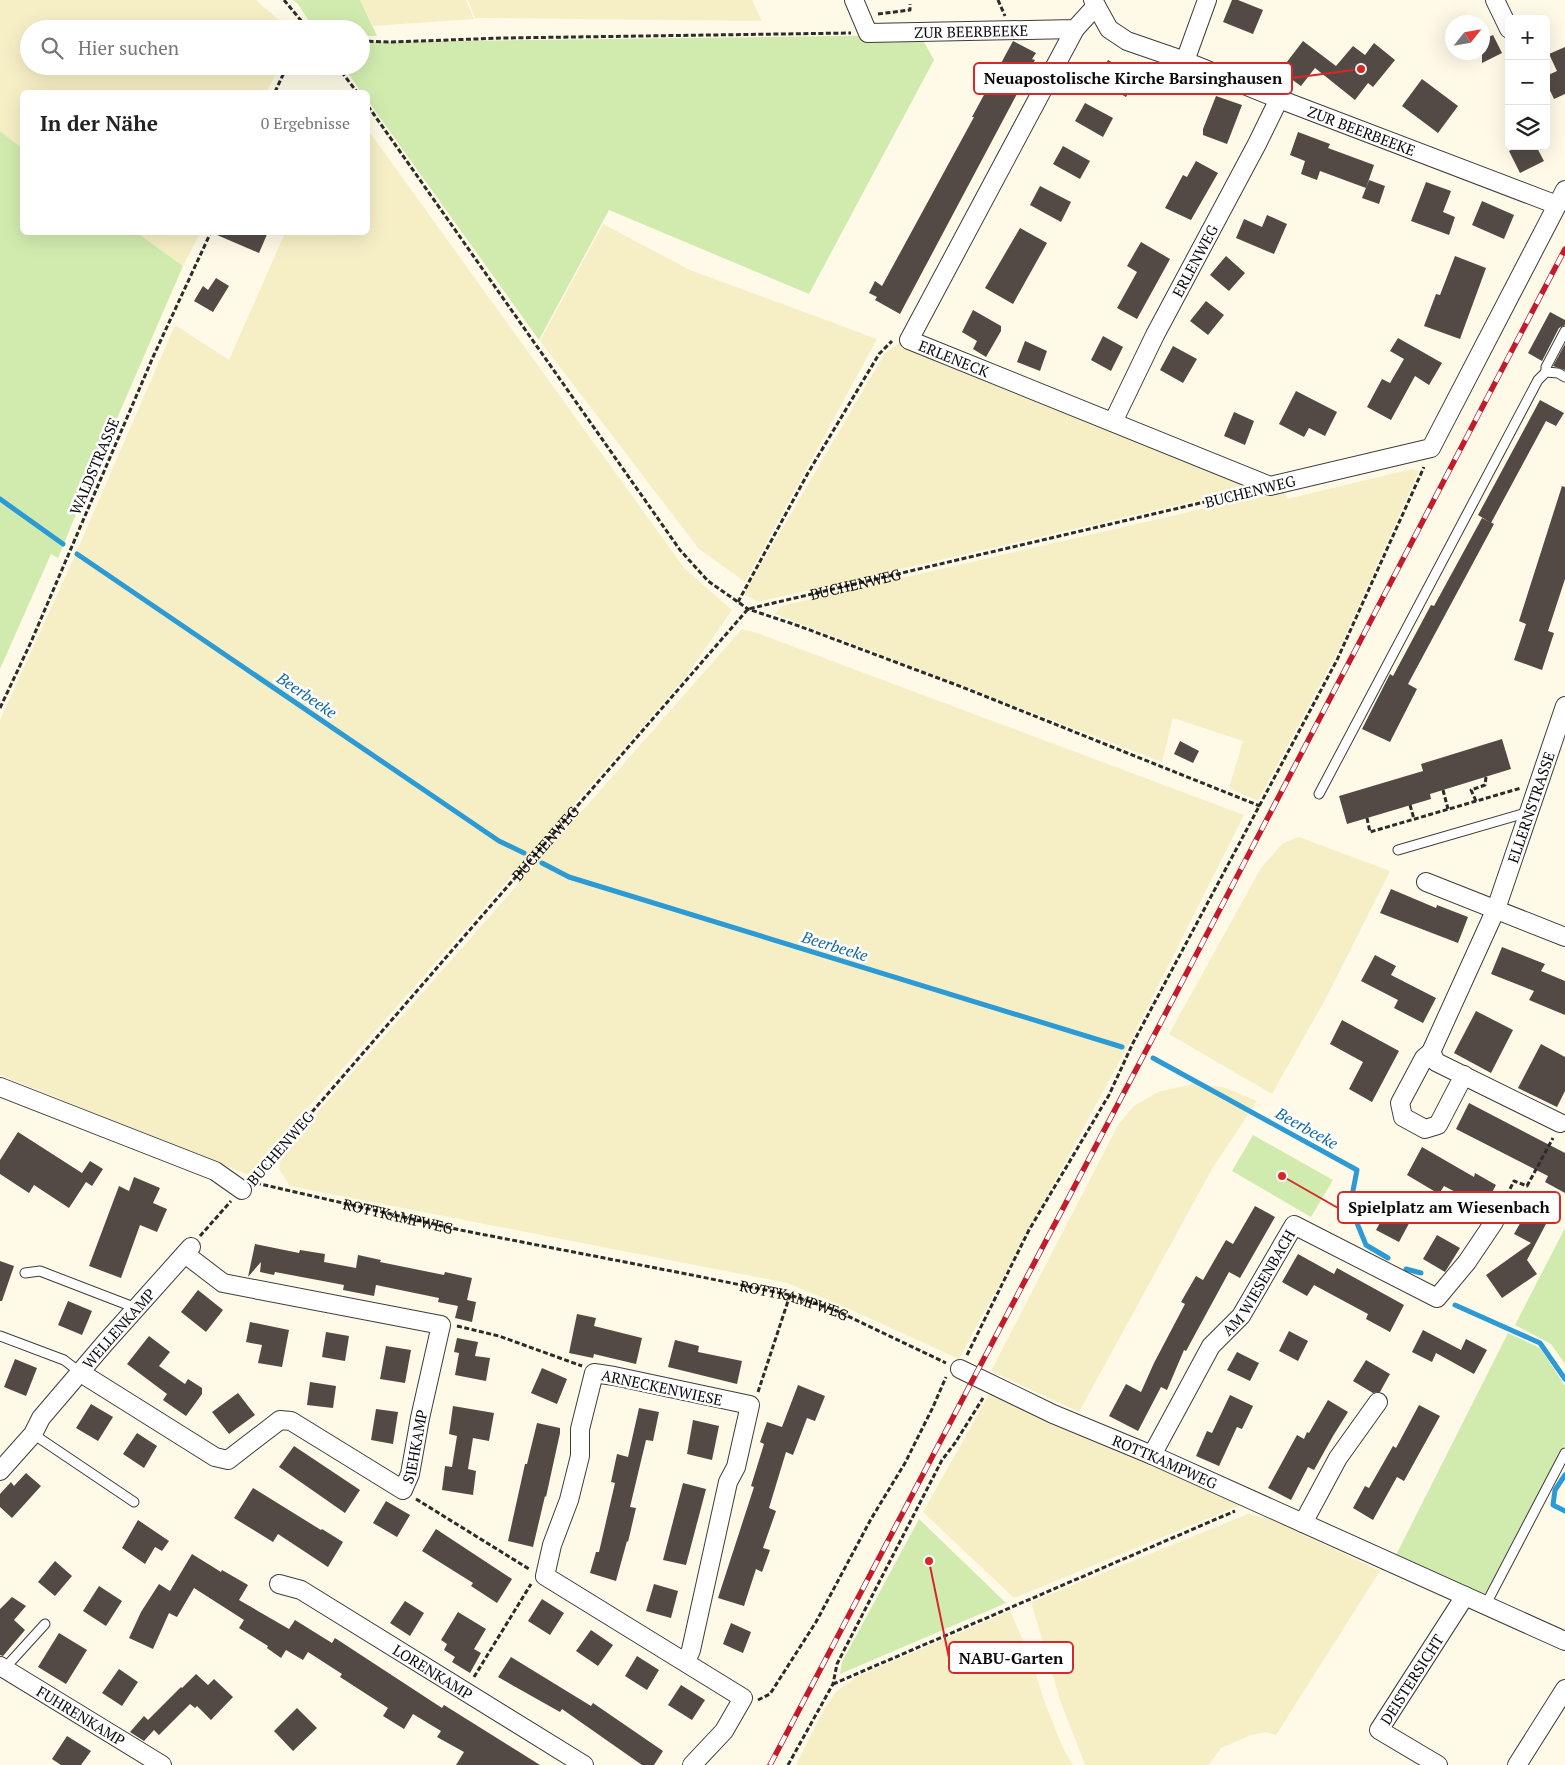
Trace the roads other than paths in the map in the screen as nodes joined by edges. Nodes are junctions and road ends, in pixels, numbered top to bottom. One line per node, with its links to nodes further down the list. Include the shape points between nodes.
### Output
1 (1208, 0): 7 (street)
2 (1495, 0): 5 (street)
3 (1094, 3): 6 (street, ZUR BEERBEEKE); 7 (street, ZUR BEERBEEKE, via 1109,29 1127,41)
4 (858, 8): 6 (street, ZUR BEERBEEKE, via 868,33)
5 (1505, 21)
6 (1075, 29): 13 (street, ERLENECK, via 909,340)
7 (1185, 61): 8 (street, ZUR BEERBEEKE)
8 (1279, 98): 9 (street, ZUR BEERBEEKE); 13 (street, ERLENWEG)
9 (1561, 197): 14 (street, BUCHENWEG, via 1431,448)
10 (1565, 331): 11 (lane)
11 (1546, 372): 12 (lane); 16 (lane, via 1538,380)
12 (1565, 377)
13 (1113, 422): 14 (street, ERLENECK)
14 (1270, 486)
15 (1565, 706): 17 (street, ELLERNSTRASSE)
16 (1319, 794)
17 (1529, 812): 18 (lane); 20 (street, ELLERNSTRASSE)
18 (1398, 850)
19 (1426, 882): 20 (street)
20 (1496, 909): 21 (street); 22 (street, ELLERNSTRASSE)
21 (1565, 937)
22 (1431, 1052): 23 (street, via 1436,1062); 23 (street, ELLERNSTRASSE, via 1424,1058 1400,1104 1403,1117 1425,1129 1438,1125)
23 (1464, 1075): 25 (street)
24 (0, 1087): 26 (street)
25 (1560, 1123)
26 (247, 1186)
27 (1494, 1222): 37 (street, AM WIESENBACH, via 1437,1298 1294,1225 1241,1316 1210,1346)
28 (25, 1273): 29 (lane, via 40,1272)
29 (136, 1308): 30 (street, WELLENKAMP, via 188,1250 223,1283); 33 (street, WELLENKAMP)
30 (441, 1325): 33 (street, SIEHKAMP, via 410,1474 403,1490 291,1421 280,1420 228,1460 215,1458)
31 (0, 1336): 33 (lane, via 64,1360)
32 (955, 1367): 37 (street, ROTTKAMPWEG, via 1053,1414)
33 (81, 1373): 35 (street, WELLENKAMP, via 41,1418)
34 (1378, 1402): 40 (street, via 1338,1458)
35 (33, 1434): 38 (street, WELLENKAMP); 39 (lane)
36 (1565, 1452): 43 (lane)
37 (1152, 1455): 40 (street, ROTTKAMPWEG)
38 (0, 1471)
39 (134, 1502)
40 (1303, 1524): 42 (street, ROTTKAMPWEG)
41 (279, 1584): 50 (street, LORENKAMP, via 301,1590)
42 (1464, 1596): 43 (street, ROTTKAMPWEG); 52 (street, DEISTERSICHT, via 1379,1730)
43 (1485, 1606): 45 (street, ROTTKAMPWEG)
44 (45, 1624): 47 (lane)
45 (1565, 1641)
46 (686, 1662): 46 (street, ARNECKENWIESE, via 692,1650 728,1482 736,1467 750,1406 594,1373 580,1429 580,1456 545,1576); 51 (street, via 743,1698 724,1730)
47 (2, 1667): 49 (street, FUHRENKAMP)
48 (1565, 1690): 53 (street)
49 (162, 1765)
50 (584, 1765)
51 (692, 1765)
52 (1438, 1765)
53 (1517, 1765)

